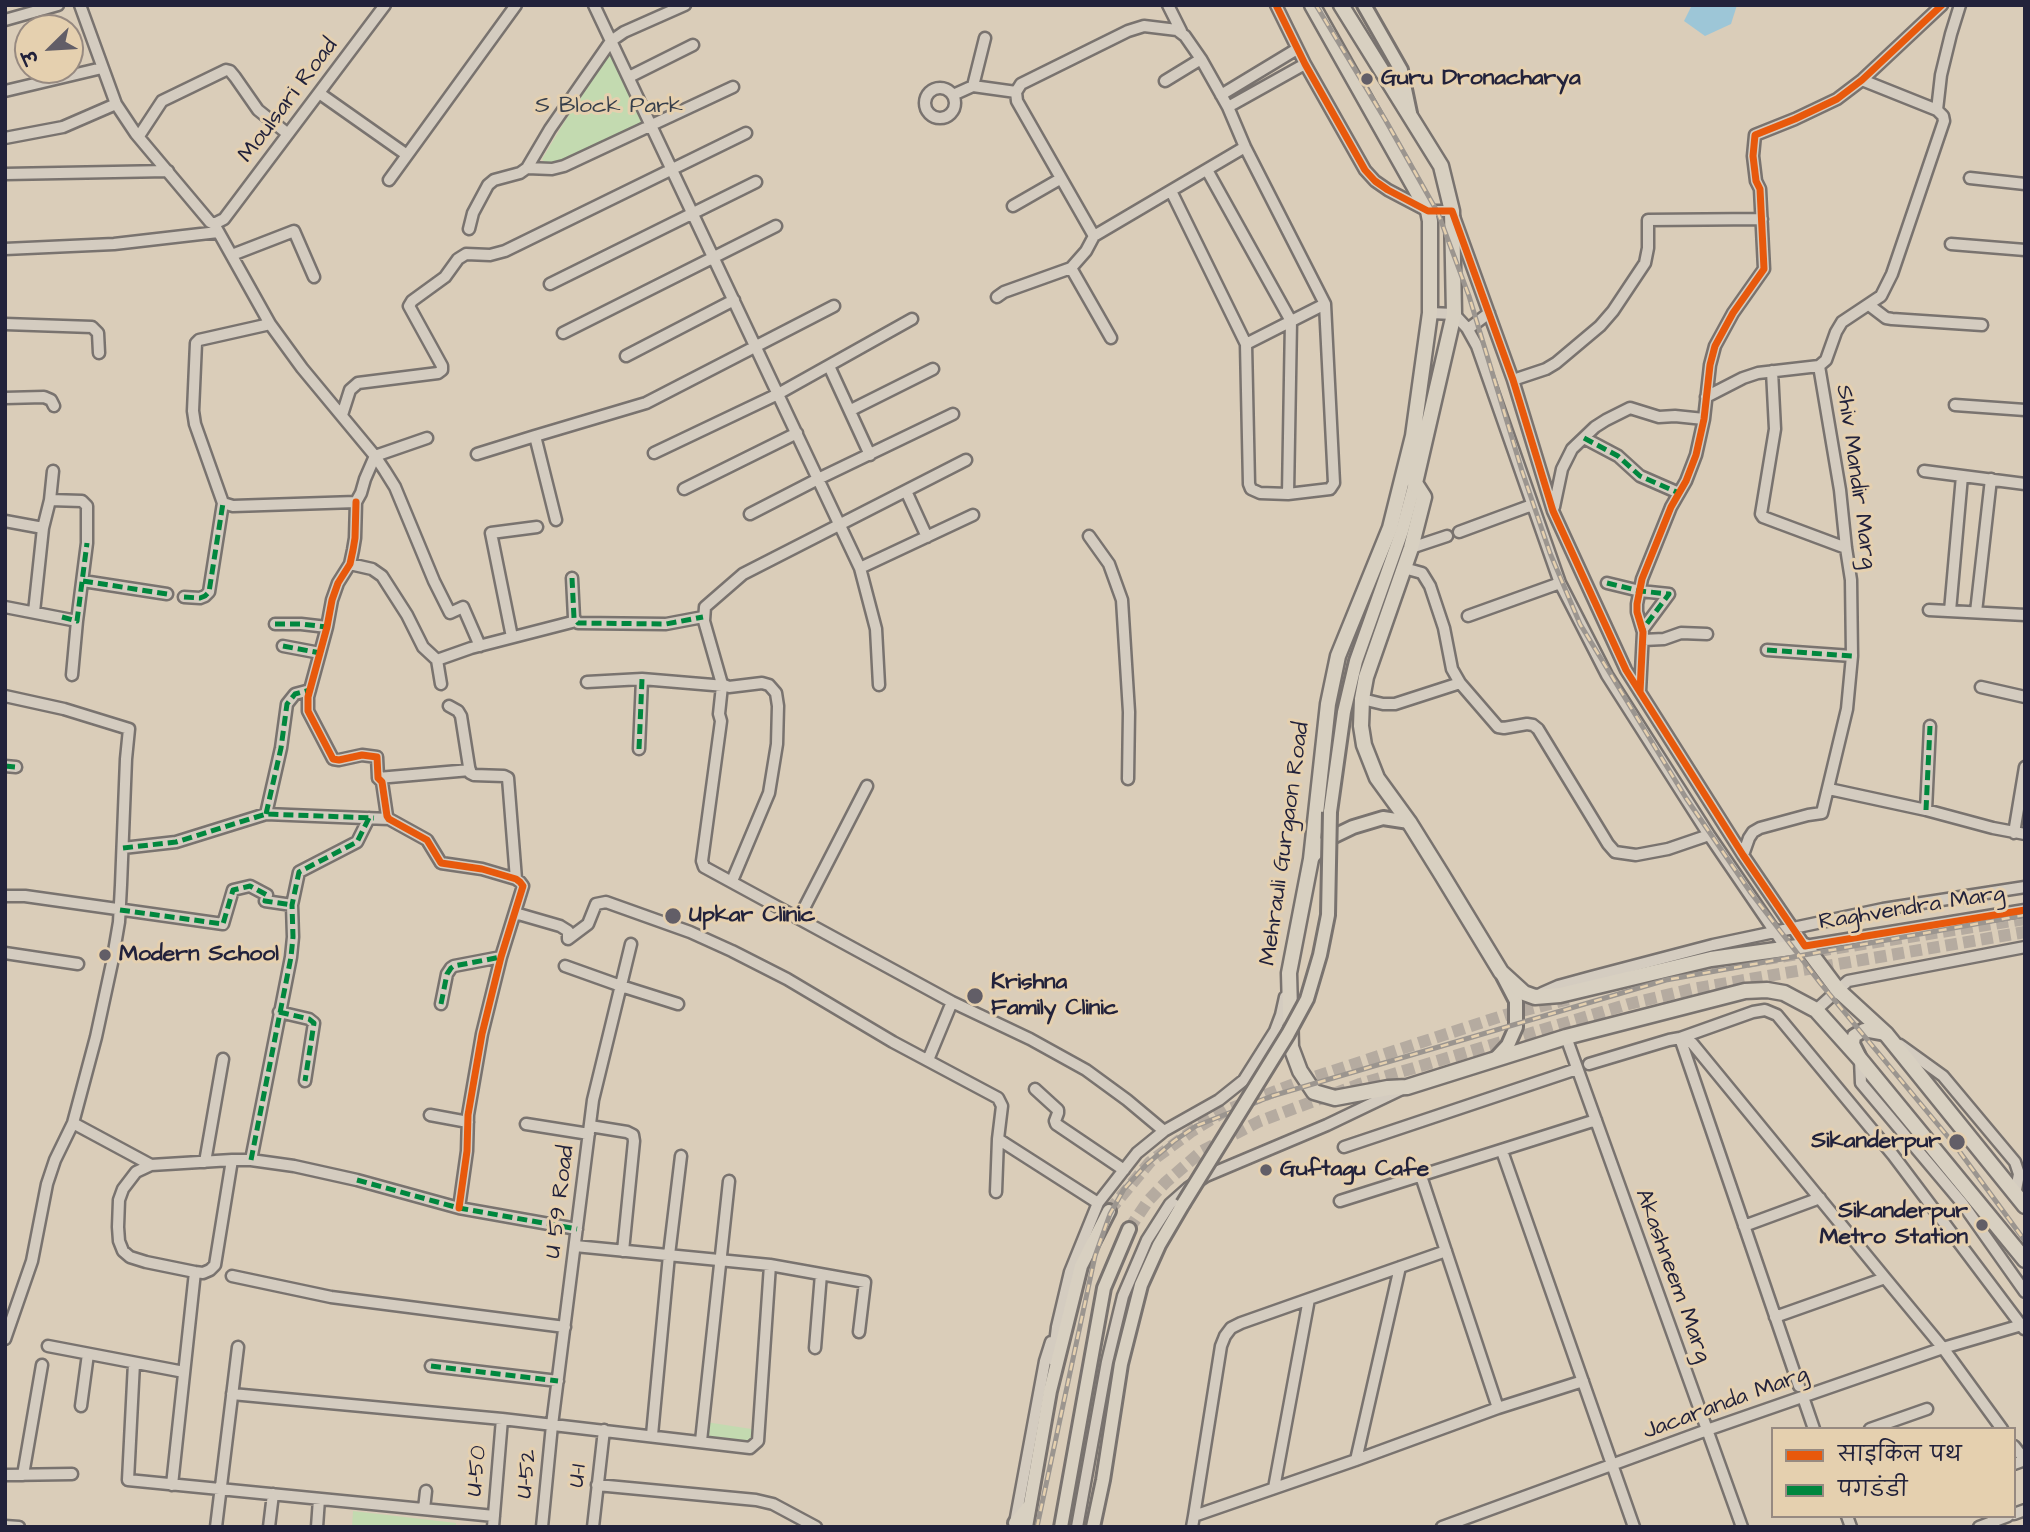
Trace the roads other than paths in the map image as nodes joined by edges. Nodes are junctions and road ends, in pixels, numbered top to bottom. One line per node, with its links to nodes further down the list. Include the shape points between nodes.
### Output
1 (58, 5): 14 (street)
2 (80, 5): 22 (street)
3 (385, 5): 30 (street, Moulsari Road)
4 (516, 5): 43 (street)
5 (594, 5): 17 (street)
6 (685, 5): 17 (street)
7 (1168, 5): 15 (street)
8 (1276, 5): 19 (street)
9 (1312, 5): 56 (highway, Mehrauli Gurgaon Road)
10 (1341, 5): 36 (highway)
11 (1364, 5): 36 (main road, via 1401,70)
12 (1942, 5): 24 (street)
13 (1960, 5): 35 (street, Shiv Mandir Marg, via 1943,65)
14 (5, 20)
15 (1181, 32): 20 (street); 29 (street, via 1144,26 1128,31 1021,84)
16 (985, 38): 26 (street)
17 (611, 41): 23 (street); 44 (street)
18 (693, 45): 23 (street)
19 (1297, 49): 21 (street); 31 (street)
20 (1201, 60): 25 (street); 31 (street)
21 (1305, 64): 34 (street); 56 (street, via 1365,170 1388,190)
22 (103, 68): 28 (street); 33 (street)
23 (629, 77): 37 (street)
24 (1862, 80): 35 (street); 59 (street, via 1838,99 1755,135 1753,156)
25 (1165, 81)
26 (973, 86): 29 (street); 32 (street)
27 (733, 87): 37 (street)
28 (5, 91)
29 (1016, 92): 50 (street)
30 (319, 93): 39 (street, Moulsari Road); 43 (street)
31 (1221, 94): 34 (street)
32 (953, 95)
33 (116, 104): 40 (street); 41 (street, via 63,127)
34 (1228, 107): 42 (street)
35 (1937, 110): 75 (street, Shiv Mandir Marg, via 1944,121 1892,274 1881,296)
36 (1410, 116): 57 (highway, via 1441,166)
37 (651, 125): 44 (street, via 560,167); 45 (street)
38 (746, 133): 45 (street)
39 (288, 134): 40 (street, via 258,110 226,70 162,101); 61 (street, Moulsari Road)
40 (139, 136): 47 (street)
41 (5, 138)
42 (1245, 147): 46 (street); 74 (street)
43 (407, 155): 51 (street)
44 (527, 168): 62 (street, via 488,185)
45 (672, 170): 58 (street); 105 (street, via 505,251 466,254 458,259 445,277 409,306 442,370 358,383 350,390)
46 (1207, 170): 54 (street); 81 (street)
47 (168, 171): 48 (street); 61 (street)
48 (5, 174)
49 (1970, 178): 53 (street)
50 (1060, 179): 55 (street); 63 (street)
51 (389, 180)
52 (756, 182): 58 (street)
53 (2025, 184)
54 (1171, 191): 63 (street); 88 (street)
55 (1013, 206)
56 (1428, 211): 57 (street); 77 (highway, Mehrauli Gurgaon Road)
57 (1452, 211): 78 (street); 79 (highway)
58 (693, 214): 68 (street); 71 (street)
59 (1762, 219): 96 (street, via 1648,220 1645,263 1613,311 1556,363); 98 (street, via 1764,269 1720,335 1711,357)
60 (776, 226): 68 (street)
61 (216, 228): 65 (street, via 114,244); 67 (street)
62 (469, 229)
63 (1094, 236): 69 (street)
64 (1951, 244): 66 (street)
65 (5, 249)
66 (2025, 250)
67 (232, 255): 70 (street, via 294,231); 83 (street)
68 (713, 256): 73 (street); 86 (street)
69 (1071, 268): 72 (street); 87 (street)
70 (314, 277)
71 (550, 284)
72 (997, 297)
73 (734, 300): 89 (street); 91 (street)
74 (1325, 304): 81 (street); 126 (street, via 1334,483 1326,491)
75 (1869, 305): 84 (street, via 1886,318); 93 (street, Shiv Mandir Marg, via 1842,322)
76 (834, 306): 89 (street)
77 (1430, 313): 79 (street); 208 (highway, Mehrauli Gurgaon Road, via 1413,436 1390,528 1338,656)
78 (1489, 313): 85 (street); 96 (street)
79 (1454, 314): 85 (street); 121 (highway)
80 (912, 319): 92 (street)
81 (1291, 321): 88 (street); 126 (street)
82 (5, 324): 90 (street, via 92,327 98,333)
83 (270, 324): 105 (street); 129 (street, via 196,343 195,424)
84 (1982, 325)
85 (1468, 329): 130 (street)
86 (563, 333)
87 (1111, 338)
88 (1246, 344): 126 (street, via 1249,484 1255,492)
89 (756, 348): 97 (street); 108 (street, via 641,405)
90 (99, 353)
91 (626, 356)
92 (829, 366): 97 (street); 102 (street)
93 (1819, 366): 95 (street); 145 (street, Shiv Mandir Marg)
94 (933, 369): 102 (street)
95 (1772, 371): 98 (street, via 1749,375); 145 (street, via 1775,429 1761,514)
96 (1513, 380): 132 (street)
97 (778, 394): 107 (street); 111 (street)
98 (1706, 397): 106 (street)
99 (5, 398): 101 (street, via 44,397)
100 (1955, 405): 103 (street)
101 (54, 406)
102 (851, 410): 113 (street)
103 (2025, 410)
104 (953, 414): 113 (street)
105 (342, 415): 114 (street)
106 (1704, 419): 110 (street, via 1659,417 1630,408); 125 (street, via 1691,470)
107 (797, 433): 119 (street); 123 (street)
108 (535, 436): 112 (street); 134 (street)
109 (427, 438): 114 (street)
110 (1584, 438): 125 (street, via 1618,456 1640,476); 132 (street, via 1562,469)
111 (654, 453)
112 (477, 454)
113 (870, 454): 119 (street)
114 (375, 456): 128 (street); 172 (street, via 394,487 450,612 463,607)
115 (966, 460): 124 (street)
116 (53, 471): 127 (street)
117 (1924, 471): 118 (street)
118 (1962, 476): 120 (street); 158 (street)
119 (818, 479): 131 (street); 137 (street)
120 (1991, 479): 122 (street); 159 (street)
121 (1415, 482): 144 (highway, via 1424,497); 353 (main road, bridge, via 1344,712 1330,812 1328,915 1307,999 1159,1245 1141,1285 1121,1364)
122 (2025, 484)
123 (684, 489)
124 (906, 491): 137 (street); 143 (street)
125 (1679, 493): 153 (street)
126 (1288, 494)
127 (50, 500): 139 (street); 150 (street, via 82,501 87,506)
128 (356, 502): 129 (street); 146 (street)
129 (223, 503): 155 (street, via 209,592 202,598)
130 (1532, 505): 136 (street); 140 (street)
131 (750, 514)
132 (1554, 514): 136 (street); 186 (street)
133 (973, 515): 143 (street)
134 (556, 520)
135 (5, 521): 139 (street)
136 (1539, 524): 151 (street)
137 (840, 525): 147 (street); 163 (street, via 743,574 708,603)
138 (537, 527): 170 (street, via 491,533)
139 (43, 528): 160 (street)
140 (1459, 532)
141 (1089, 536): 196 (street, via 1109,564 1122,600)
142 (1447, 536): 144 (street)
143 (927, 537): 147 (street)
144 (1411, 548): 148 (highway)
145 (1846, 548): 175 (street, Shiv Mandir Marg, via 1852,580)
146 (350, 564): 167 (street, via 334,593); 176 (street, via 380,573 423,647)
147 (860, 568): 182 (street, via 876,629)
148 (1404, 568): 180 (street, via 1422,573 1430,586); 189 (highway)
149 (572, 578): 165 (street)
150 (83, 581): 154 (street); 164 (street)
151 (1560, 583): 162 (street); 205 (street, via 1607,675)
152 (1607, 583): 153 (street)
153 (1640, 590): 169 (street, via 1637,612); 169 (street, via 1669,594)
154 (167, 594)
155 (184, 597)
156 (5, 607): 160 (street)
157 (1929, 610): 158 (street)
158 (1950, 611): 159 (street)
159 (1976, 611): 161 (street)
160 (34, 612): 164 (street)
161 (2025, 615)
162 (1468, 616)
163 (703, 617): 165 (street, via 666,624); 183 (street)
164 (77, 621): 177 (street)
165 (576, 621): 170 (street)
166 (275, 624): 167 (street)
167 (327, 627): 174 (street)
168 (1707, 634): 169 (street, via 1681,633 1664,639)
169 (1643, 635): 186 (street)
170 (512, 637): 172 (street)
171 (284, 646): 174 (street)
172 (480, 646): 176 (street)
173 (1767, 650): 175 (street)
174 (320, 653): 185 (street)
175 (1852, 656): 198 (street, Shiv Mandir Marg, via 1847,709)
176 (437, 660): 181 (street)
177 (72, 675)
178 (642, 678): 179 (street); 183 (street); 192 (street)
179 (587, 682)
180 (1460, 683): 189 (street, via 1395,704); 205 (street, via 1498,727 1534,724 1615,852 1636,855)
181 (441, 684)
182 (879, 685)
183 (723, 686): 211 (street, via 702,861 706,869); 211 (street, via 769,685 778,706 769,793)
184 (1981, 687): 188 (street)
185 (310, 690): 195 (street, via 309,711 331,757 377,757); 200 (street, via 293,696 287,704)
186 (1640, 692): 207 (street)
187 (5, 696): 206 (street, via 129,729)
188 (2025, 697)
189 (1362, 699): 203 (highway, via 1364,745 1377,778)
190 (449, 706): 194 (street, via 461,716)
191 (1930, 726): 199 (street)
192 (639, 749)
193 (2025, 767): 204 (street)
194 (470, 770): 195 (street); 210 (street, via 474,775 508,778)
195 (378, 778): 202 (street)
196 (1128, 779)
197 (867, 786): 218 (street)
198 (1829, 789): 199 (street); 207 (street, Shiv Mandir Marg, via 1822,813 1760,828 1749,838)
199 (1926, 810): 204 (street)
200 (266, 814): 201 (street); 206 (street, via 176,842)
201 (369, 818): 202 (street); 214 (street, via 358,842 299,872)
202 (389, 819): 210 (street, via 427,839 441,863)
203 (1409, 822): 208 (main road, via 1383,818 1353,827 1328,839); 229 (highway)
204 (2020, 833)
205 (1709, 835): 209 (street)
206 (123, 848): 215 (street)
207 (1743, 855): 209 (street); 219 (street)
208 (1311, 859): 230 (highway, Mehrauli Gurgaon Road)
209 (1730, 866): 220 (street)
210 (516, 879): 217 (street, via 523,890)
211 (732, 881): 218 (street)
212 (2025, 887): 219 (street, via 1883,909)
213 (5, 896): 215 (street)
214 (292, 905): 215 (street, via 265,901 267,895 250,886 233,890 223,924); 238 (street, via 293,948)
215 (120, 910): 254 (street, via 96,1037)
216 (2025, 910): 222 (street, Raghvendra Marg)
217 (515, 913): 226 (street); 245 (street, via 560,926 568,931 568,939 585,928 599,902 655,919 776,974)
218 (799, 918): 234 (street)
219 (1793, 929): 220 (street); 222 (street)
220 (1776, 932): 224 (street); 233 (street, via 1591,976)
221 (631, 944): 231 (street, U 59 Road)
222 (1805, 946): 224 (highway); 232 (highway)
223 (2025, 947): 232 (street, via 1848,981)
224 (1786, 948): 233 (highway)
225 (5, 953): 227 (street)
226 (501, 957): 235 (street, via 451,968); 253 (street, via 482,1034)
227 (78, 964)
228 (565, 966): 231 (street)
229 (1501, 972): 233 (highway); 242 (main road, via 1516,1001 1516,1027)
230 (1289, 973): 249 (highway, Mehrauli Gurgaon Road, via 1291,1047 1314,1092 1335,1098); 257 (street, via 1281,1015 1244,1080)
231 (621, 986): 236 (street); 256 (street, U 59 Road)
232 (1838, 990): 237 (street); 240 (highway)
233 (1535, 997)
234 (952, 1002): 245 (street); 257 (street, via 1086,1070)
235 (441, 1004)
236 (678, 1004)
237 (1816, 1010): 239 (highway, Mehrauli Gurgaon Road, via 1784,993 1745,991); 244 (highway, Mehrauli Gurgaon Road)
238 (279, 1012): 248 (street, via 314,1023); 263 (street)
239 (1566, 1037): 242 (highway, Mehrauli Gurgaon Road); 247 (street, Akashneem Marg)
240 (1888, 1037): 244 (main road, via 1864,1030 1854,1036); 271 (highway)
241 (1680, 1038): 246 (street); 270 (street, via 1692,1043); 275 (street); 295 (street, via 1753,1012 1777,1015 1893,1155)
242 (1496, 1058): 249 (highway, Mehrauli Gurgaon Road)
243 (223, 1059): 264 (street)
244 (1860, 1059): 283 (highway, Mehrauli Gurgaon Road); 290 (street, via 1861,1083 1962,1203)
245 (928, 1060): 258 (street, via 998,1098 1002,1106)
246 (1589, 1064)
247 (1577, 1069): 252 (street, Akashneem Marg); 259 (street)
248 (305, 1081)
249 (1407, 1087): 352 (street, via 1206,1176 1170,1204 1147,1240 1123,1296)
250 (1035, 1089): 266 (street, via 1059,1111 1056,1124)
251 (430, 1115): 253 (street)
252 (1596, 1120): 260 (street); 322 (street, Akashneem Marg)
253 (468, 1122): 274 (street)
254 (73, 1123): 265 (street); 298 (street, via 47,1184 32,1261)
255 (526, 1124): 256 (street)
256 (589, 1130): 276 (street, U 59 Road); 279 (street, via 633,1135)
257 (1164, 1131): 266 (street)
258 (998, 1139): 269 (street); 273 (street)
259 (1344, 1147)
260 (1502, 1151): 267 (street); 309 (street)
261 (681, 1156): 281 (street)
262 (232, 1160): 263 (street); 264 (street); 286 (street, via 215,1265 203,1273)
263 (250, 1160): 274 (street, via 357,1180)
264 (205, 1161): 265 (street)
265 (150, 1165): 286 (street, via 136,1172 123,1189 117,1213 123,1251 130,1258)
266 (1124, 1170): 273 (street)
267 (1421, 1176): 272 (street); 280 (street)
268 (729, 1181): 282 (street)
269 (996, 1192)
270 (1820, 1198): 275 (street); 289 (street)
271 (2020, 1200)
272 (1339, 1201)
273 (1104, 1207): 294 (street, via 1070,1272); 310 (main road, via 1081,1266)
274 (459, 1208): 276 (street)
275 (1744, 1226): 293 (street)
276 (577, 1229): 278 (street, U 59 Road)
277 (1129, 1229): 351 (main road, via 1104,1288)
278 (575, 1246): 279 (street); 296 (street, U 59 Road)
279 (623, 1251): 281 (street)
280 (1446, 1251): 285 (street); 314 (street)
281 (668, 1255): 282 (street); 323 (street)
282 (720, 1260): 284 (street); 324 (street)
283 (2025, 1260)
284 (770, 1265): 287 (street); 324 (street, via 758,1441 750,1448)
285 (1400, 1267): 291 (street); 325 (street)
286 (195, 1272): 307 (street)
287 (821, 1274): 297 (street, via 865,1282); 301 (street)
288 (232, 1276): 296 (street, via 331,1297)
289 (1885, 1278): 293 (street); 302 (street)
290 (2025, 1292)
291 (1309, 1299): 332 (street); 340 (street, via 1241,1323 1225,1336)
292 (2025, 1313): 295 (street)
293 (1775, 1317): 311 (street)
294 (1057, 1326): 310 (street); 341 (street, via 1045,1361)
295 (2023, 1326): 302 (street, Jacaranda Marg)
296 (565, 1327): 308 (street, U 59 Road)
297 (859, 1332)
298 (5, 1339)
299 (48, 1346): 303 (street)
300 (238, 1347): 312 (street)
301 (815, 1348)
302 (1943, 1348): 311 (street, Jacaranda Marg); 320 (street)
303 (88, 1354): 304 (street); 313 (street)
304 (134, 1363): 307 (street); 330 (street, via 128,1480)
305 (42, 1365): 329 (street)
306 (431, 1366): 308 (street)
307 (184, 1372): 330 (street)
308 (558, 1381): 317 (street, U 59 Road)
309 (1583, 1381): 314 (street); 326 (street)
310 (1050, 1391): 341 (main road, via 1030,1506)
311 (1801, 1392): 318 (street); 322 (street, Jacaranda Marg)
312 (232, 1394): 316 (street); 333 (street)
313 (81, 1406)
314 (1498, 1408): 325 (street)
315 (1927, 1409): 319 (street)
316 (502, 1419): 317 (street); 339 (street, U-50)
317 (552, 1425): 321 (street); 347 (street, U-52)
318 (1813, 1427)
319 (1876, 1427)
320 (2000, 1427)
321 (607, 1430): 323 (street); 331 (street, U-1)
322 (1706, 1430): 326 (street, Jacaranda Marg); 356 (street, Akashneem Marg)
323 (652, 1435): 324 (street)
324 (701, 1441)
325 (1356, 1460): 332 (street)
326 (1612, 1465): 354 (street, Jacaranda Marg); 355 (street)
327 (72, 1474): 329 (street)
328 (5, 1475): 329 (street)
329 (23, 1475)
330 (172, 1485): 333 (street)
331 (600, 1485): 348 (street, U-1); 349 (street, U-1); 350 (street, via 756,1500)
332 (1274, 1488): 340 (street)
333 (220, 1489): 335 (street); 344 (street)
334 (426, 1491): 337 (street)
335 (273, 1494): 336 (street); 345 (street)
336 (319, 1499): 337 (street); 346 (street)
337 (424, 1509): 339 (street)
338 (2003, 1518): 357 (street)
339 (493, 1521)
340 (1193, 1521)
341 (1018, 1525)
342 (5, 1526): 343 (street)
343 (19, 1527)
344 (216, 1527)
345 (269, 1527)
346 (317, 1527)
347 (542, 1527)
348 (593, 1527)
349 (599, 1527)
350 (816, 1527)
351 (1061, 1527)
352 (1077, 1527)
353 (1093, 1527)
354 (1442, 1527)
355 (1634, 1527)
356 (1742, 1527)
357 (1979, 1527)

